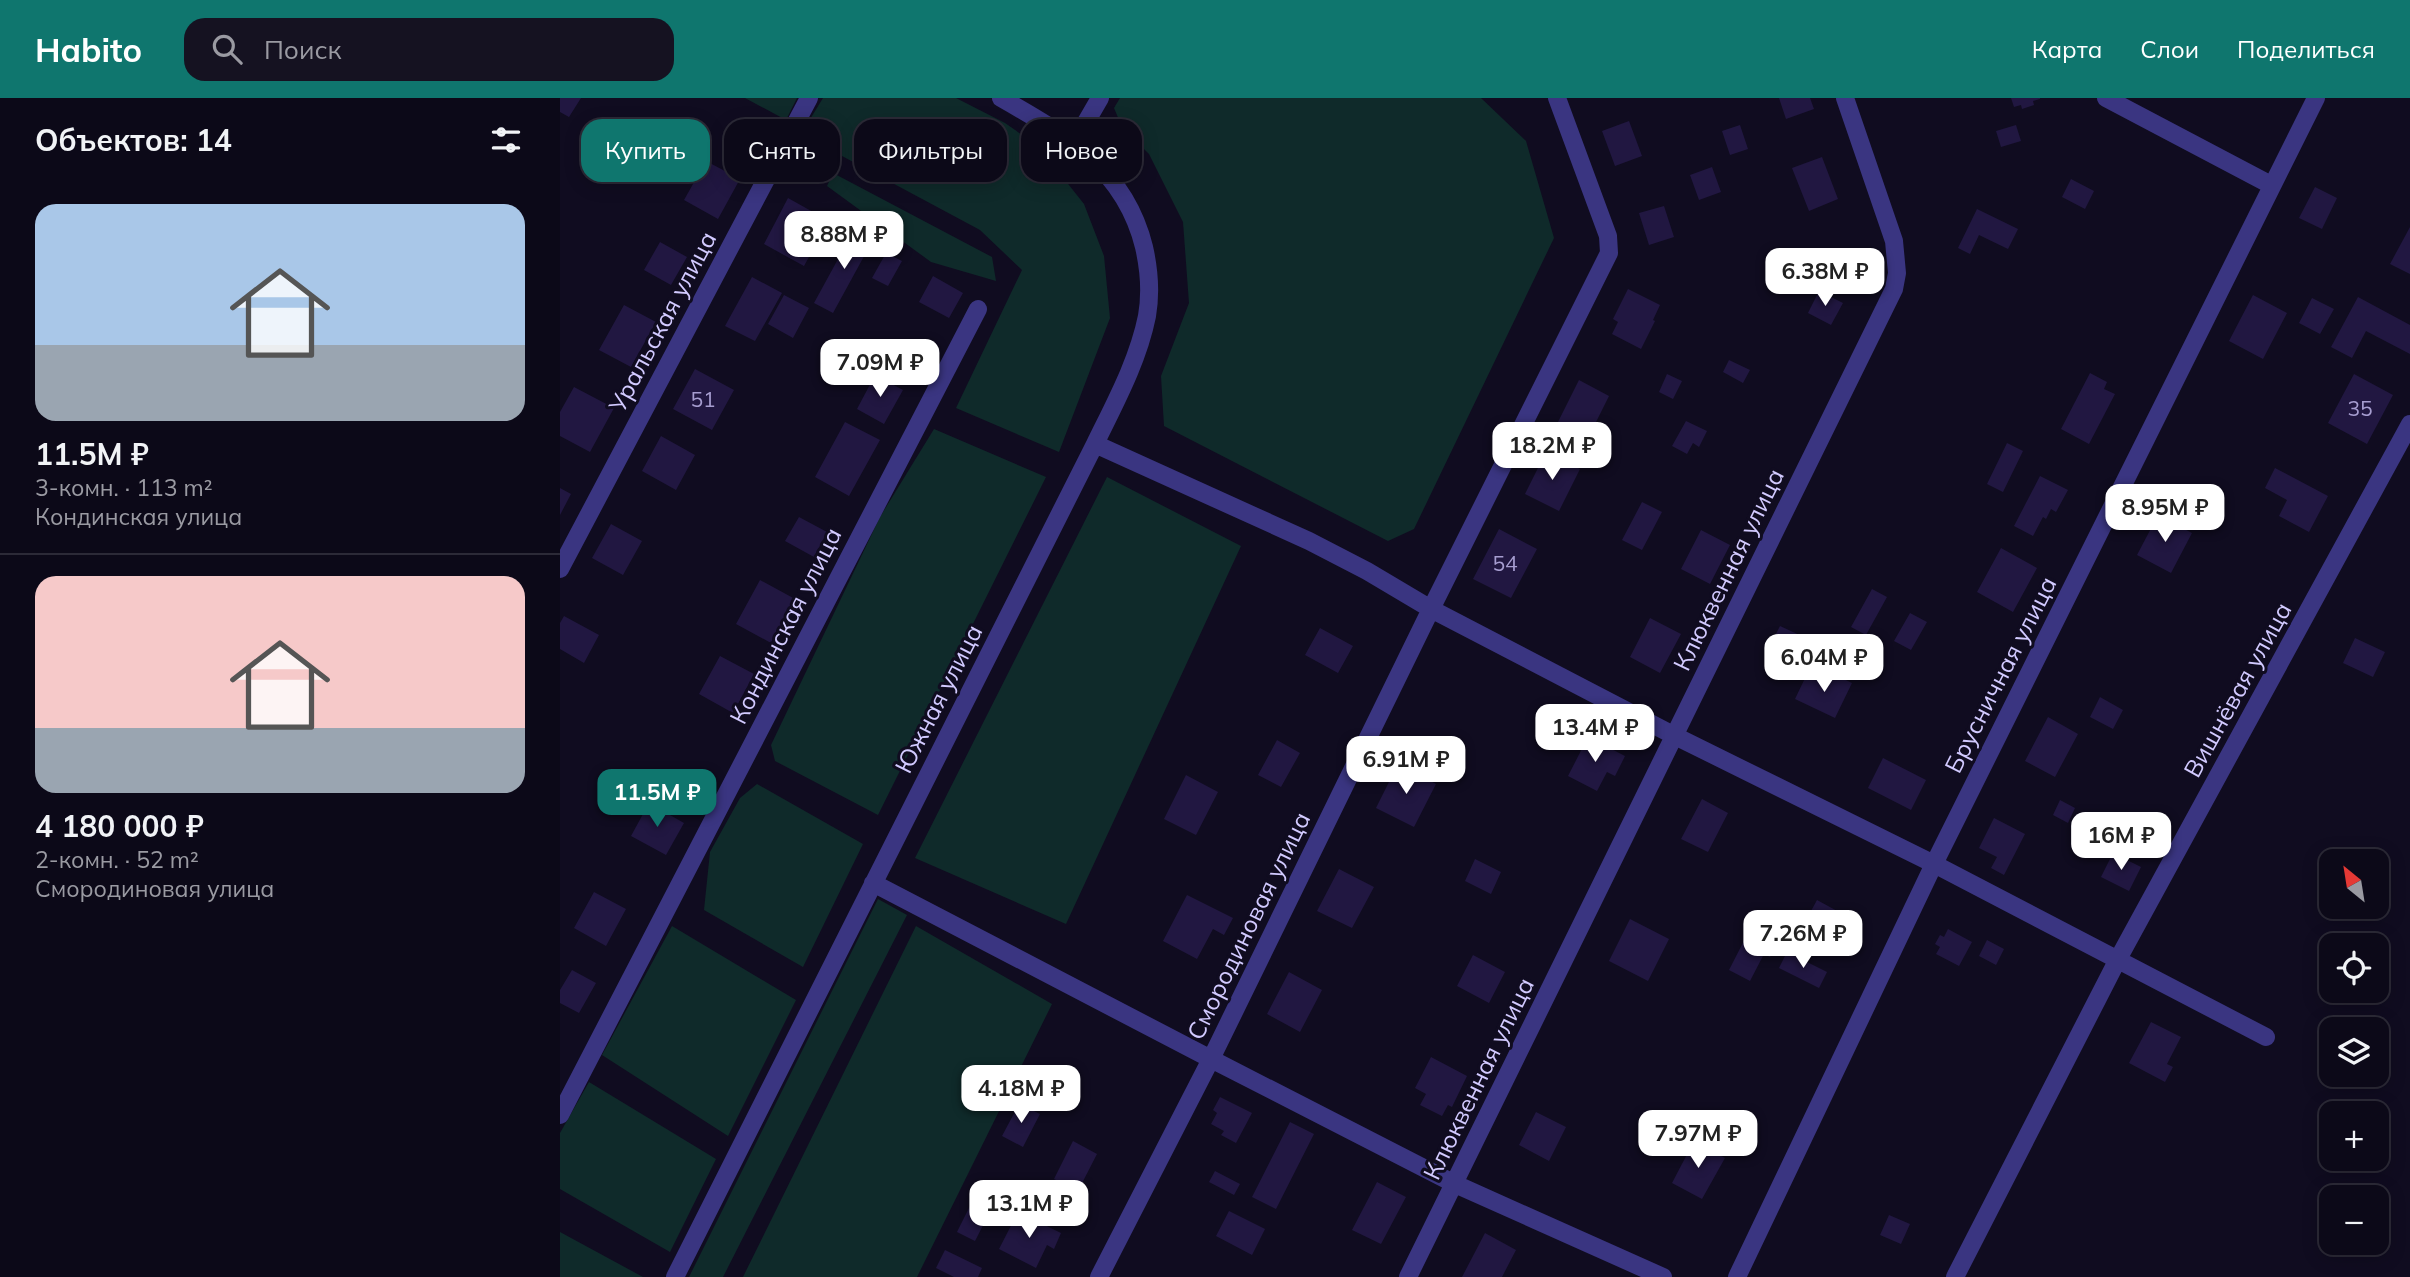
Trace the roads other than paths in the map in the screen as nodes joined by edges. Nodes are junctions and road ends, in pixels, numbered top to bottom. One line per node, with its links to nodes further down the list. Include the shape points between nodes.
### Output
1 (809, 98): 15 (street, Уральская улица)
2 (1001, 98): 8 (street, Южная улица)
3 (1100, 98): 9 (street)
4 (1557, 98): 16 (street, Смородиновая улица, via 1608,236 1609,253)
5 (1845, 98): 17 (street, Клюквенная улица, via 1894,241 1894,289)
6 (2106, 98): 11 (street)
7 (2316, 98): 11 (street, Брусничная улица)
8 (1035, 119)
9 (1088, 119)
10 (1113, 182): 14 (street, Южная улица, via 1129,206 1147,260 1147,316 1124,383)
11 (2271, 185): 18 (street, Брусничная улица)
12 (978, 309): 23 (street, Кондинская улица)
13 (2410, 424): 20 (street, Вишнёвая улица)
14 (1095, 444): 16 (street, via 1309,541); 19 (street, Южная улица)
15 (560, 569)
16 (1431, 609): 17 (street); 22 (street, Смородиновая улица)
17 (1675, 736): 18 (street); 24 (street, Клюквенная улица)
18 (1934, 864): 20 (street); 29 (street, Брусничная улица)
19 (873, 883): 22 (street); 25 (street, Южная улица)
20 (2117, 961): 21 (street); 30 (street, Вишнёвая улица)
21 (2266, 1037)
22 (1211, 1059): 24 (street); 26 (street, Смородиновая улица)
23 (560, 1115)
24 (1455, 1184): 27 (street, Клюквенная улица); 28 (street)
25 (675, 1277)
26 (1099, 1277)
27 (1408, 1277)
28 (1663, 1277)
29 (1737, 1277)
30 (1955, 1277)

